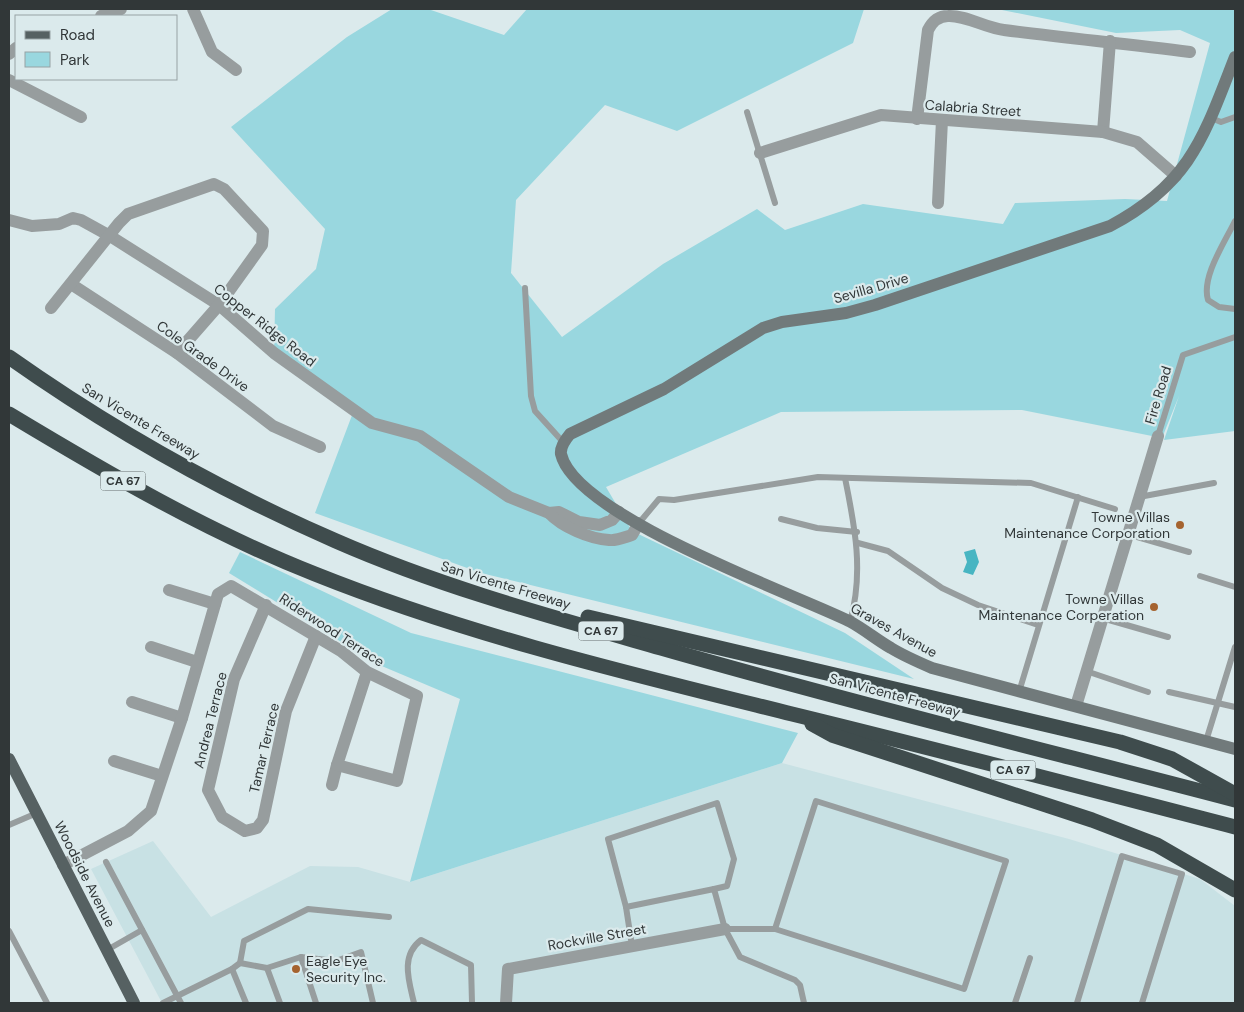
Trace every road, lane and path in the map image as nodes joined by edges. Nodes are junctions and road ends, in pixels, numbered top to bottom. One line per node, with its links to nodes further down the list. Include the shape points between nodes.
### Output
1 (120, 9): 3 (street)
2 (193, 9): 7 (street, via 212,52)
3 (104, 15)
4 (1110, 41): 5 (street); 13 (street, via 1001,30 952,16 941,17 932,22 928,30); 15 (street)
5 (1190, 52)
6 (1235, 57): 12 (street, Sevilla Drive)
7 (236, 70)
8 (9, 80): 10 (street)
9 (747, 112): 16 (lane)
10 (80, 117)
11 (1235, 117): 12 (lane, via 1227,122)
12 (1211, 118): 17 (street, Sevilla Drive, via 1203,138)
13 (917, 119): 14 (street, Calabria Street); 16 (street, Calabria Street, via 881,115)
14 (942, 120): 15 (street, Calabria Street); 18 (street)
15 (1103, 132): 17 (street, Calabria Street, via 1137,142)
16 (760, 153): 19 (lane)
17 (1176, 176): 33 (street, Sevilla Drive, via 1145,206 1110,226 875,305 763,328 664,389 570,434)
18 (938, 203)
19 (775, 204)
20 (9, 220): 22 (street, Copper Ridge Road, via 32,226 59,224 73,218)
21 (1235, 221): 27 (lane, via 1208,279 1206,292 1208,300 1214,304)
22 (110, 236): 23 (street); 25 (street, Copper Ridge Road); 25 (street, via 128,214 214,184 224,189 263,231 262,245)
23 (71, 284): 26 (street); 29 (street, Cole Grade Drive)
24 (525, 288): 33 (lane, via 531,396 535,411)
25 (219, 305): 29 (street); 41 (street, Copper Ridge Road, via 274,353 372,422 420,436 510,497)
26 (51, 308)
27 (1235, 309)
28 (1235, 337): 32 (lane, Fire Road, via 1183,355)
29 (177, 354): 34 (street, Cole Grade Drive, via 273,426)
30 (9, 357): 49 (highway, San Vicente Freeway / CA 67, via 134,439 209,480 336,541)
31 (9, 414): 71 (highway, CA 67, via 107,473 242,542 321,577 402,608 489,635)
32 (1158, 436): 38 (street)
33 (563, 442): 40 (street, via 561,453 565,464 577,479)
34 (320, 447)
35 (846, 478): 37 (lane, via 1031,483); 43 (lane, via 818,478 674,500 659,499); 44 (lane)
36 (1214, 483): 38 (lane)
37 (1078, 497): 39 (lane); 56 (lane)
38 (1138, 497): 45 (street)
39 (1114, 509)
40 (619, 512): 41 (street, Copper Ridge Road, via 600,526 579,522 559,512); 43 (street)
41 (550, 513): 43 (street, Copper Ridge Road, via 556,521 611,540 632,535)
42 (781, 519): 44 (lane, via 817,528)
43 (639, 523): 55 (street, Graves Avenue, via 700,555)
44 (856, 532): 46 (lane)
45 (1127, 534): 47 (lane); 54 (street)
46 (858, 543): 55 (lane, via 857,599); 56 (lane, via 888,551 942,588 997,613)
47 (1189, 552)
48 (1200, 576): 50 (lane)
49 (450, 586): 80 (highway, via 1056,725 1172,759); 81 (highway, San Vicente Freeway / CA 67, via 753,675)
50 (1235, 587)
51 (169, 590): 52 (street)
52 (215, 604): 53 (street, Riderwood Terrace, via 218,594 231,586); 61 (street, Riderwood Terrace)
53 (266, 605): 57 (street, Riderwood Terrace); 85 (street, Andrea Terrace, via 234,679 208,790 222,817)
54 (1102, 618): 58 (lane); 62 (street)
55 (850, 622): 64 (street, Graves Avenue, via 932,668)
56 (1038, 626): 64 (lane)
57 (316, 636): 63 (street, Riderwood Terrace); 85 (street, Tamar Terrace, via 286,711 263,820 257,828)
58 (1168, 637)
59 (151, 647): 61 (street)
60 (1235, 647): 68 (lane)
61 (197, 662): 72 (street, Riderwood Terrace)
62 (1086, 671): 65 (lane); 69 (street)
63 (367, 672): 77 (street); 77 (street, Riderwood Terrace, via 417,696 397,781)
64 (1019, 692): 69 (street, Graves Avenue)
65 (1148, 692)
66 (1169, 692): 68 (lane)
67 (132, 702): 72 (street)
68 (1218, 703): 70 (lane); 73 (lane)
69 (1076, 706): 73 (street, Graves Avenue)
70 (1235, 707)
71 (791, 714): 84 (highway, CA 67); 89 (highway, via 832,735 1092,820 1157,845)
72 (182, 718): 78 (street, Riderwood Terrace)
73 (1206, 741): 74 (street, Graves Avenue)
74 (1235, 749)
75 (9, 759): 82 (main road, Woodside Avenue)
76 (114, 761): 78 (street)
77 (337, 765): 79 (street)
78 (162, 776): 87 (street, Riderwood Terrace, via 151,811 128,831)
79 (332, 785)
80 (1235, 794)
81 (1235, 800)
82 (37, 813): 83 (lane); 87 (main road, Woodside Avenue)
83 (9, 825)
84 (1235, 827)
85 (245, 831)
86 (106, 862): 94 (lane)
87 (63, 865): 97 (main road, Woodside Avenue)
88 (714, 889): 90 (lane); 90 (lane, via 727,886 734,859 717,804 608,838); 92 (lane)
89 (1235, 890)
90 (626, 907): 96 (lane)
91 (389, 917): 100 (lane, via 308,909 244,941)
92 (725, 929): 93 (lane); 96 (street, Rockville Street); 115 (lane, via 740,957 795,980)
93 (775, 929): 93 (lane, via 964,989 1006,861 816,801)
94 (142, 930): 97 (lane); 103 (lane)
95 (9, 931): 104 (lane)
96 (632, 946): 114 (street, Rockville Street, via 508,969)
97 (106, 950): 105 (main road, Woodside Avenue)
98 (301, 957): 101 (lane); 110 (lane); 111 (lane, via 336,961 361,952)
99 (1030, 958): 116 (lane)
100 (240, 963): 101 (lane); 102 (lane)
101 (267, 968): 109 (lane)
102 (232, 969): 103 (lane); 108 (lane)
103 (177, 996): 106 (lane); 107 (lane)
104 (47, 1003)
105 (134, 1003)
106 (164, 1003)
107 (180, 1003)
108 (246, 1003)
109 (280, 1003)
110 (316, 1003)
111 (373, 1003)
112 (414, 1003): 113 (lane, via 408,957 421,940 471,965)
113 (472, 1003)
114 (506, 1003)
115 (804, 1003)
116 (1015, 1003)
117 (1077, 1003): 118 (lane, via 1122,856 1182,874)
118 (1142, 1003)

